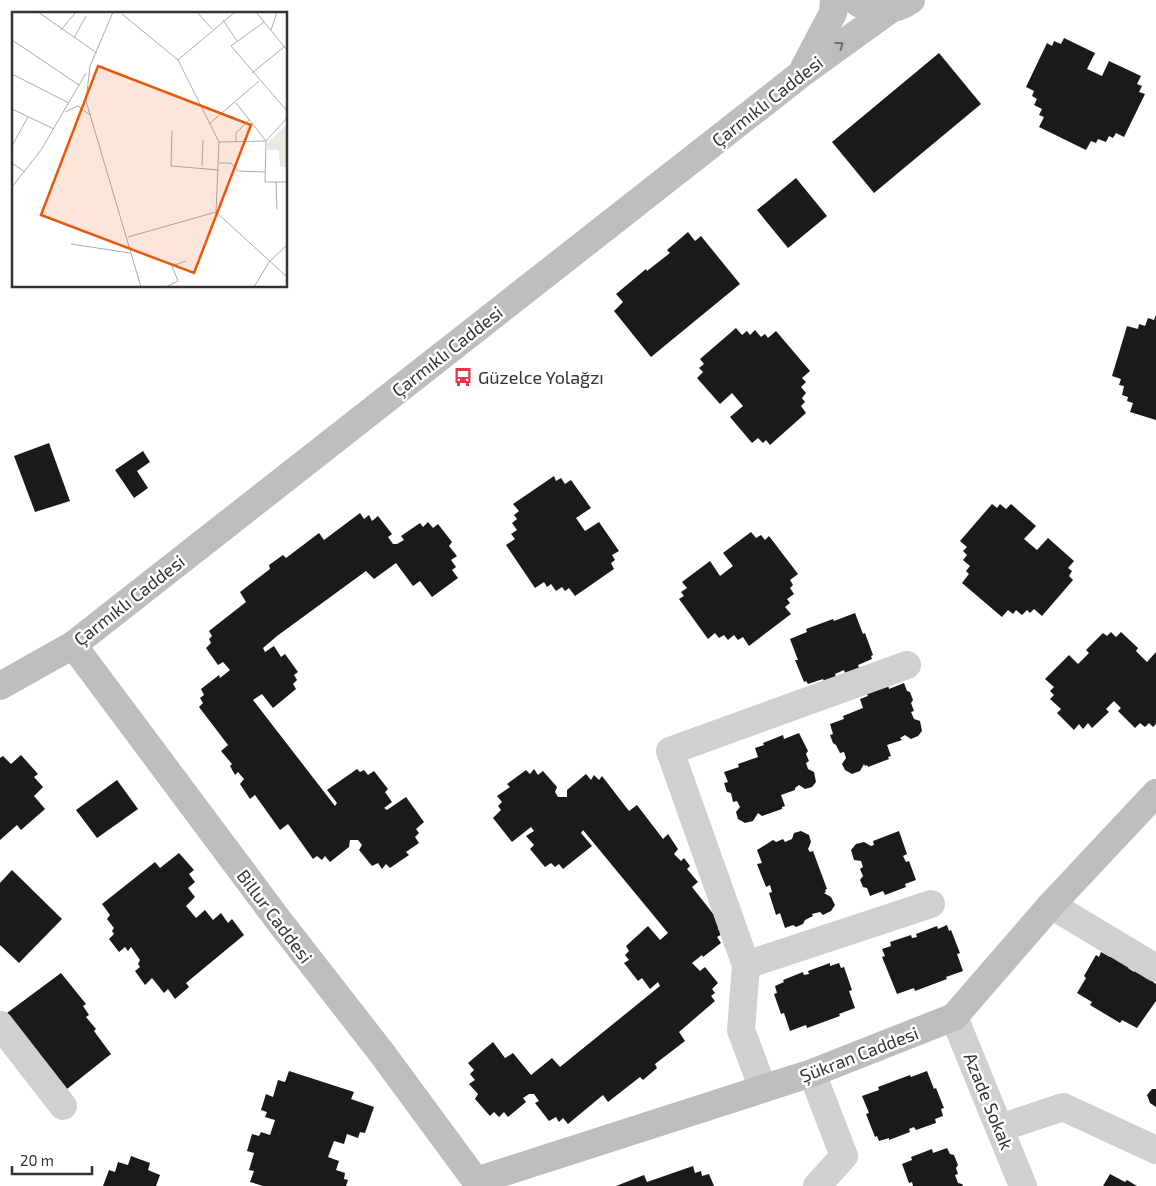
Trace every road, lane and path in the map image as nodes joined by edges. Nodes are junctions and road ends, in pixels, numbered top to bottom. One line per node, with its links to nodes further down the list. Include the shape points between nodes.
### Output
1 (834, 0): 4 (main road, via 833,13)
2 (854, 0): 3 (main road, via 874,9)
3 (906, 3): 4 (main road, Çarmıklı Caddesi, one-way to 3)
4 (800, 74): 5 (main road, Çarmıklı Caddesi)
5 (73, 645): 7 (main road, Çarmıklı Caddesi); 20 (main road, Billur Caddesi, via 381,1052)
6 (907, 665): 11 (street, via 670,751)
7 (0, 686)
8 (1156, 792): 10 (main road, Şükran Caddesi)
9 (931, 904): 11 (street)
10 (1051, 905): 12 (street); 13 (main road, Şükran Caddesi)
11 (746, 965): 16 (street, via 740,1030)
12 (1156, 968)
13 (954, 1017): 15 (main road, Şükran Caddesi); 18 (street, Azade Sokak)
14 (0, 1025): 17 (street)
15 (812, 1073): 16 (main road, Şükran Caddesi); 21 (street, via 844,1156)
16 (763, 1088): 20 (main road, Şükran Caddesi)
17 (63, 1106)
18 (1000, 1128): 19 (street, via 1063,1107); 22 (street, Azade Sokak)
19 (1156, 1150)
20 (474, 1183)
21 (817, 1186)
22 (1023, 1186)

